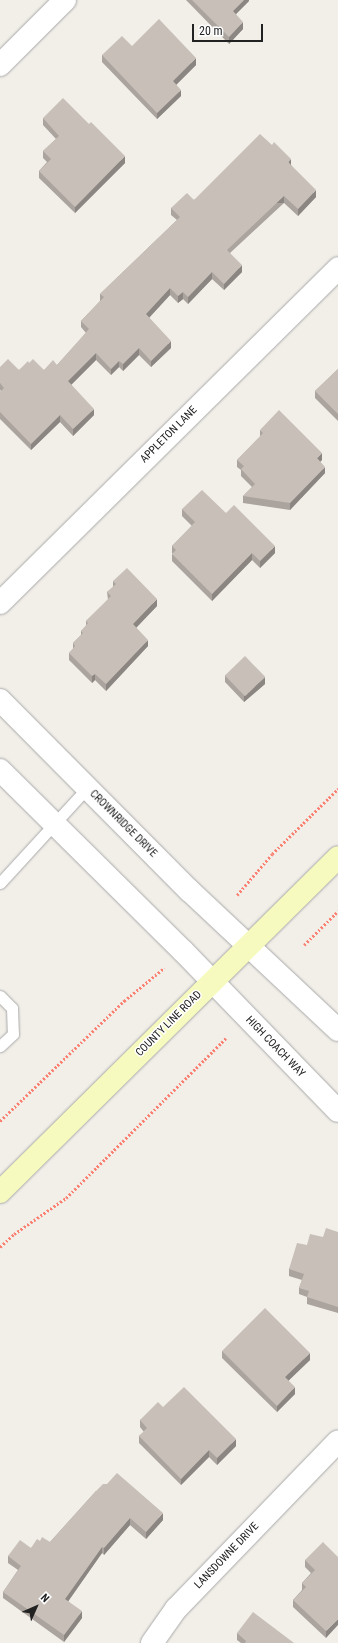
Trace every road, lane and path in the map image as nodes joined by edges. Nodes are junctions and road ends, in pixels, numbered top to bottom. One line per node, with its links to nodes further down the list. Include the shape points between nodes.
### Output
1 (65, 0): 2 (street)
2 (0, 65)
3 (338, 268): 4 (street, APPLETON LANE)
4 (0, 603)
5 (0, 700): 7 (street, CROWNRIDGE DRIVE)
6 (0, 770): 9 (street)
7 (87, 788): 9 (lane); 15 (street, CROWNRIDGE DRIVE)
8 (338, 788): 12 (path, via 272,854)
9 (55, 824): 11 (lane); 17 (street)
10 (338, 856): 15 (main road, COUNTY LINE ROAD)
11 (0, 883)
12 (237, 895)
13 (338, 911): 14 (path)
14 (304, 945)
15 (249, 946): 17 (main road, COUNTY LINE ROAD); 19 (street)
16 (164, 968): 23 (path, via 124,1001)
17 (212, 982): 22 (street, HIGH COACH WAY); 24 (main road, COUNTY LINE ROAD)
18 (0, 996): 21 (lane, via 12,1008 13,1034)
19 (338, 1030)
20 (226, 1038): 25 (path, via 66,1198 14,1234)
21 (0, 1046)
22 (338, 1111)
23 (0, 1121)
24 (0, 1192)
25 (0, 1247)
26 (338, 1441): 28 (street, LANSDOWNE DRIVE)
27 (338, 1455): 28 (street, LANSDOWNE DRIVE)
28 (308, 1474): 29 (street, LANSDOWNE DRIVE, via 176,1608)
29 (152, 1643)

